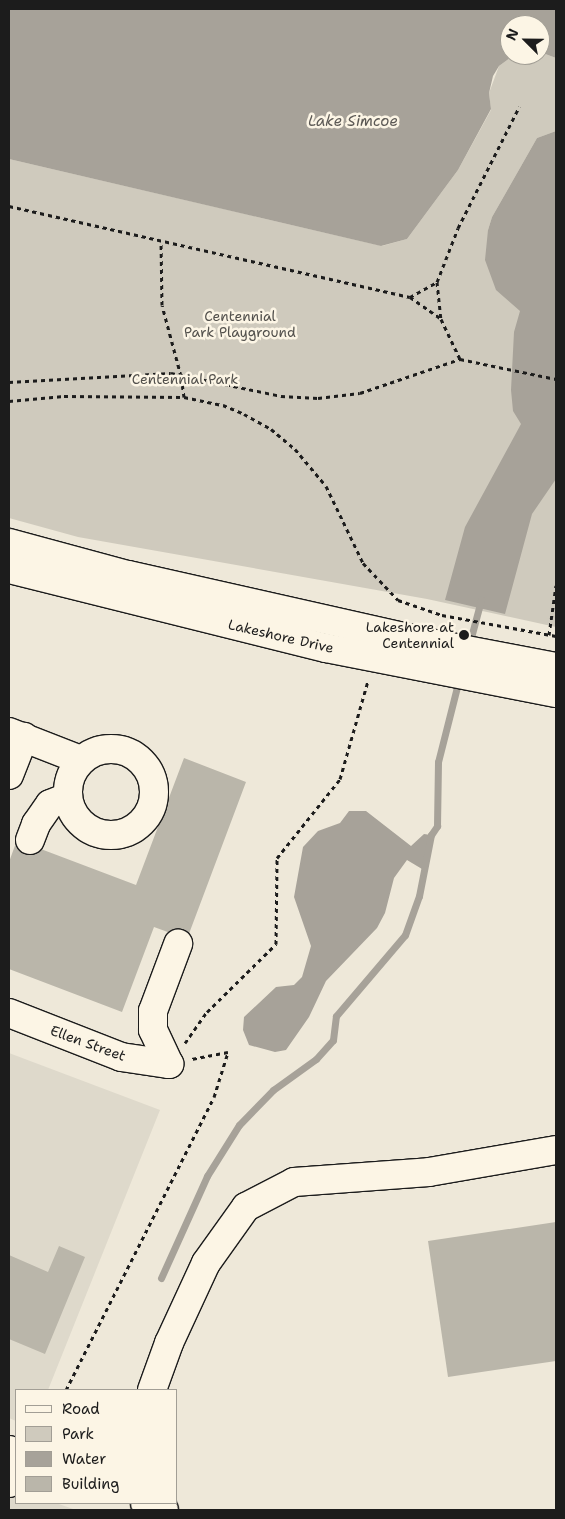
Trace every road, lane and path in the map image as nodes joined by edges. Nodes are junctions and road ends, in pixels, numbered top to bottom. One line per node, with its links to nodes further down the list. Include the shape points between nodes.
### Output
1 (518, 107): 4 (path, via 458,228)
2 (9, 206): 3 (path)
3 (161, 241): 5 (path); 8 (path, via 162,305)
4 (437, 282): 5 (path); 6 (path)
5 (410, 297): 6 (path)
6 (441, 319): 7 (path)
7 (460, 359): 8 (path, via 360,393 318,398 280,396); 9 (path)
8 (181, 376): 10 (path, via 171,373); 11 (path)
9 (556, 379)
10 (9, 382)
11 (184, 397): 12 (path, via 64,396); 16 (path, via 223,405 283,438 326,486 356,552 390,595 442,615)
12 (9, 401)
13 (9, 543): 18 (main road)
14 (9, 570): 18 (main road, Lakeshore Drive, via 326,648)
15 (556, 586): 16 (path)
16 (549, 635): 17 (path)
17 (556, 636)
18 (433, 656): 19 (main road, Lakeshore Drive)
19 (490, 667): 20 (main road); 22 (main road, Lakeshore Drive)
20 (556, 667)
21 (368, 680): 30 (path, via 340,778 277,858 276,944 207,1012)
22 (556, 693)
23 (16, 734): 24 (main road); 25 (main road)
24 (81, 760): 26 (main road, via 72,772); 26 (main road, via 106,748 133,754 151,775 153,803 138,826 111,836 83,826 73,815)
25 (9, 775)
26 (68, 797): 27 (main road, via 50,804 36,824)
27 (30, 840)
28 (178, 944): 30 (main road, via 153,1010 153,1030)
29 (9, 1013): 30 (main road, Ellen Street, via 121,1057)
30 (169, 1064): 32 (path, via 228,1052 214,1097)
31 (556, 1150): 33 (main road, via 430,1172 294,1182 246,1207 206,1263 169,1343)
32 (67, 1389)
33 (152, 1389)
34 (15, 1467): 35 (main road)
35 (9, 1483)
36 (148, 1504): 37 (main road)
37 (164, 1510)

